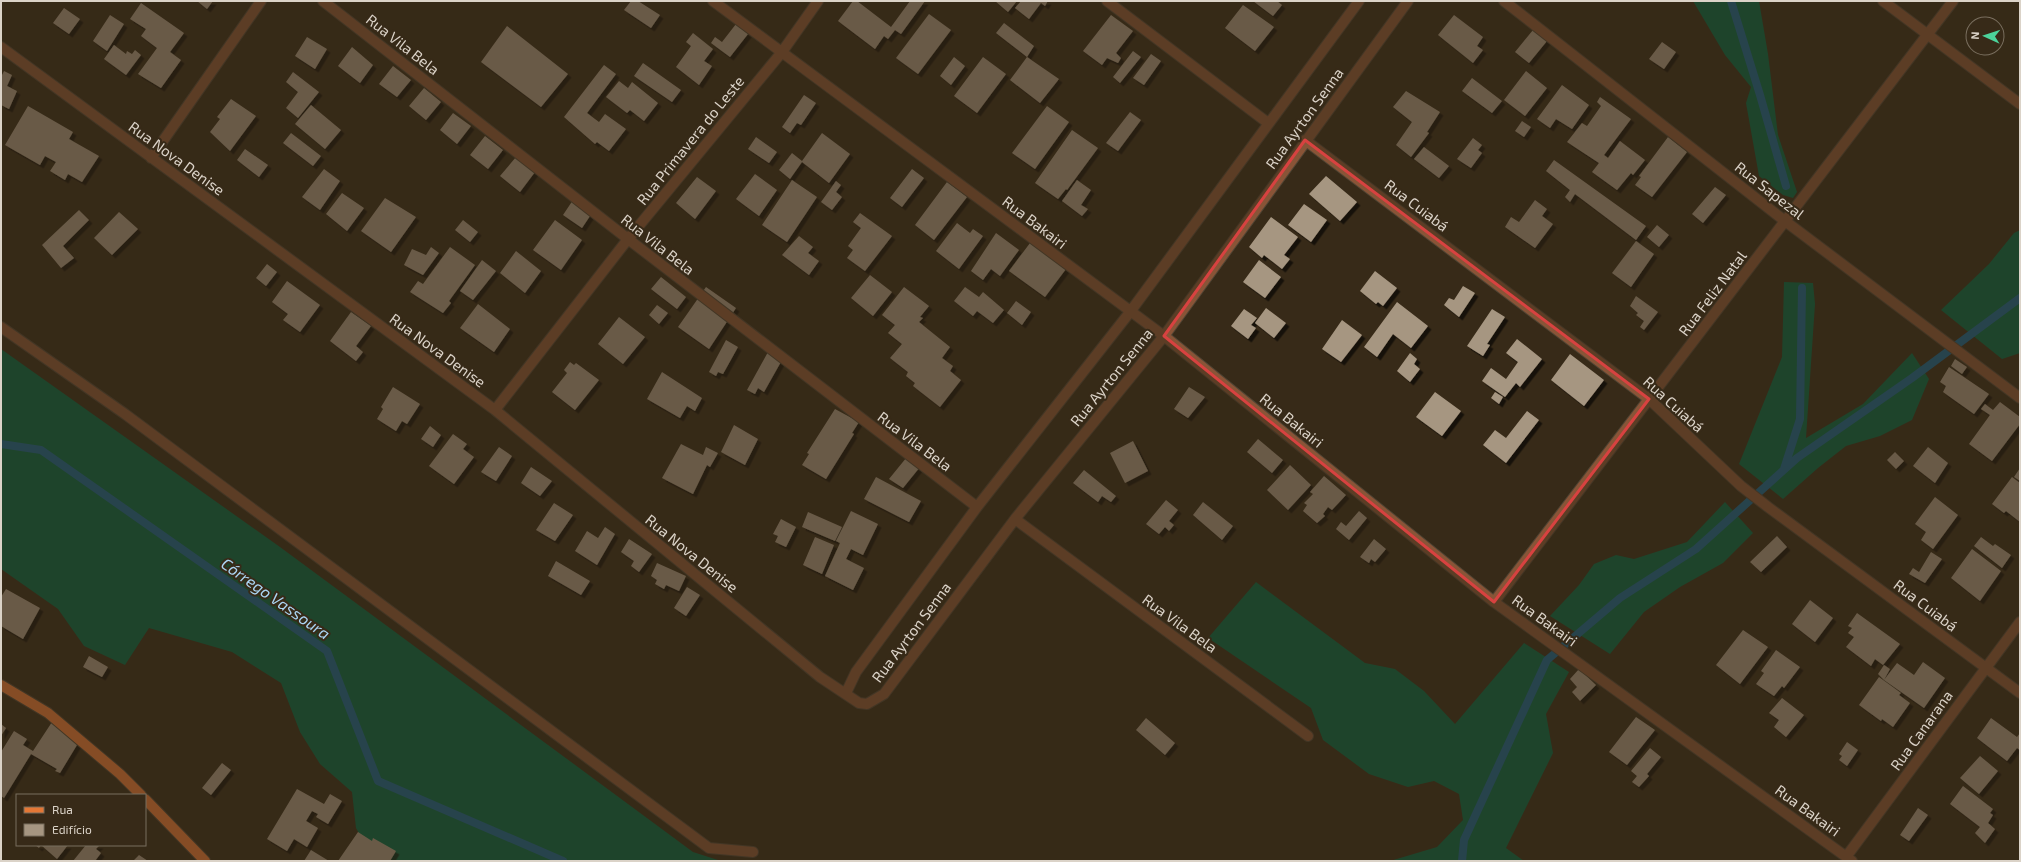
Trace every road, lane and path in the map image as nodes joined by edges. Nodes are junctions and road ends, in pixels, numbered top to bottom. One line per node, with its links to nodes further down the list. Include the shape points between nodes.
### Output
1 (261, 1): 17 (street)
2 (323, 1): 19 (street, Rua Vila Bela)
3 (713, 1): 13 (street, Rua Bakairi)
4 (818, 1): 13 (street, Rua Primavera do Leste)
5 (1107, 1): 15 (street)
6 (1359, 1): 15 (street, Rua Ayrton Senna)
7 (1408, 1): 16 (street, Rua Ayrton Senna)
8 (1504, 1): 18 (street, Rua Sapezal)
9 (1883, 1): 11 (street)
10 (1953, 1): 11 (street, Rua Feliz Natal)
11 (1927, 35): 14 (street); 18 (street, Rua Feliz Natal)
12 (1, 47): 17 (street, Rua Nova Denise)
13 (782, 52): 19 (street, Rua Primavera do Leste); 20 (street, Rua Bakairi)
14 (2020, 104)
15 (1268, 122): 20 (street, Rua Ayrton Senna)
16 (1305, 140): 22 (street, Rua Ayrton Senna); 24 (street, Rua Cuiabá)
17 (151, 158): 25 (street, Rua Nova Denise)
18 (1785, 221): 23 (street, Rua Sapezal); 24 (street, Rua Feliz Natal)
19 (628, 240): 25 (street, Rua Primavera do Leste); 26 (street, Rua Vila Bela)
20 (1130, 312): 22 (street, Rua Bakairi); 26 (street, Rua Ayrton Senna)
21 (1, 327): 37 (street, via 125,414 709,848)
22 (1164, 336): 27 (street, Rua Ayrton Senna); 28 (street, Rua Bakairi)
23 (2020, 398)
24 (1649, 399): 28 (street, Rua Feliz Natal); 30 (street, Rua Cuiabá, via 1741,486)
25 (495, 410): 32 (street, Rua Nova Denise, via 820,677)
26 (977, 508): 32 (street, Rua Ayrton Senna, via 856,672)
27 (1015, 519): 32 (street, Rua Ayrton Senna, via 884,694 867,704 859,703); 34 (street, Rua Vila Bela)
28 (1494, 602): 38 (street, Rua Bakairi)
29 (2020, 622): 30 (street, Rua Canarana)
30 (1985, 668): 33 (street, Rua Cuiabá); 38 (street, Rua Canarana)
31 (1, 685): 35 (main road, via 48,713)
32 (846, 693)
33 (2020, 693)
34 (1308, 736)
35 (140, 794)
36 (146, 801): 39 (main road)
37 (753, 852)
38 (1849, 859)
39 (205, 861)

